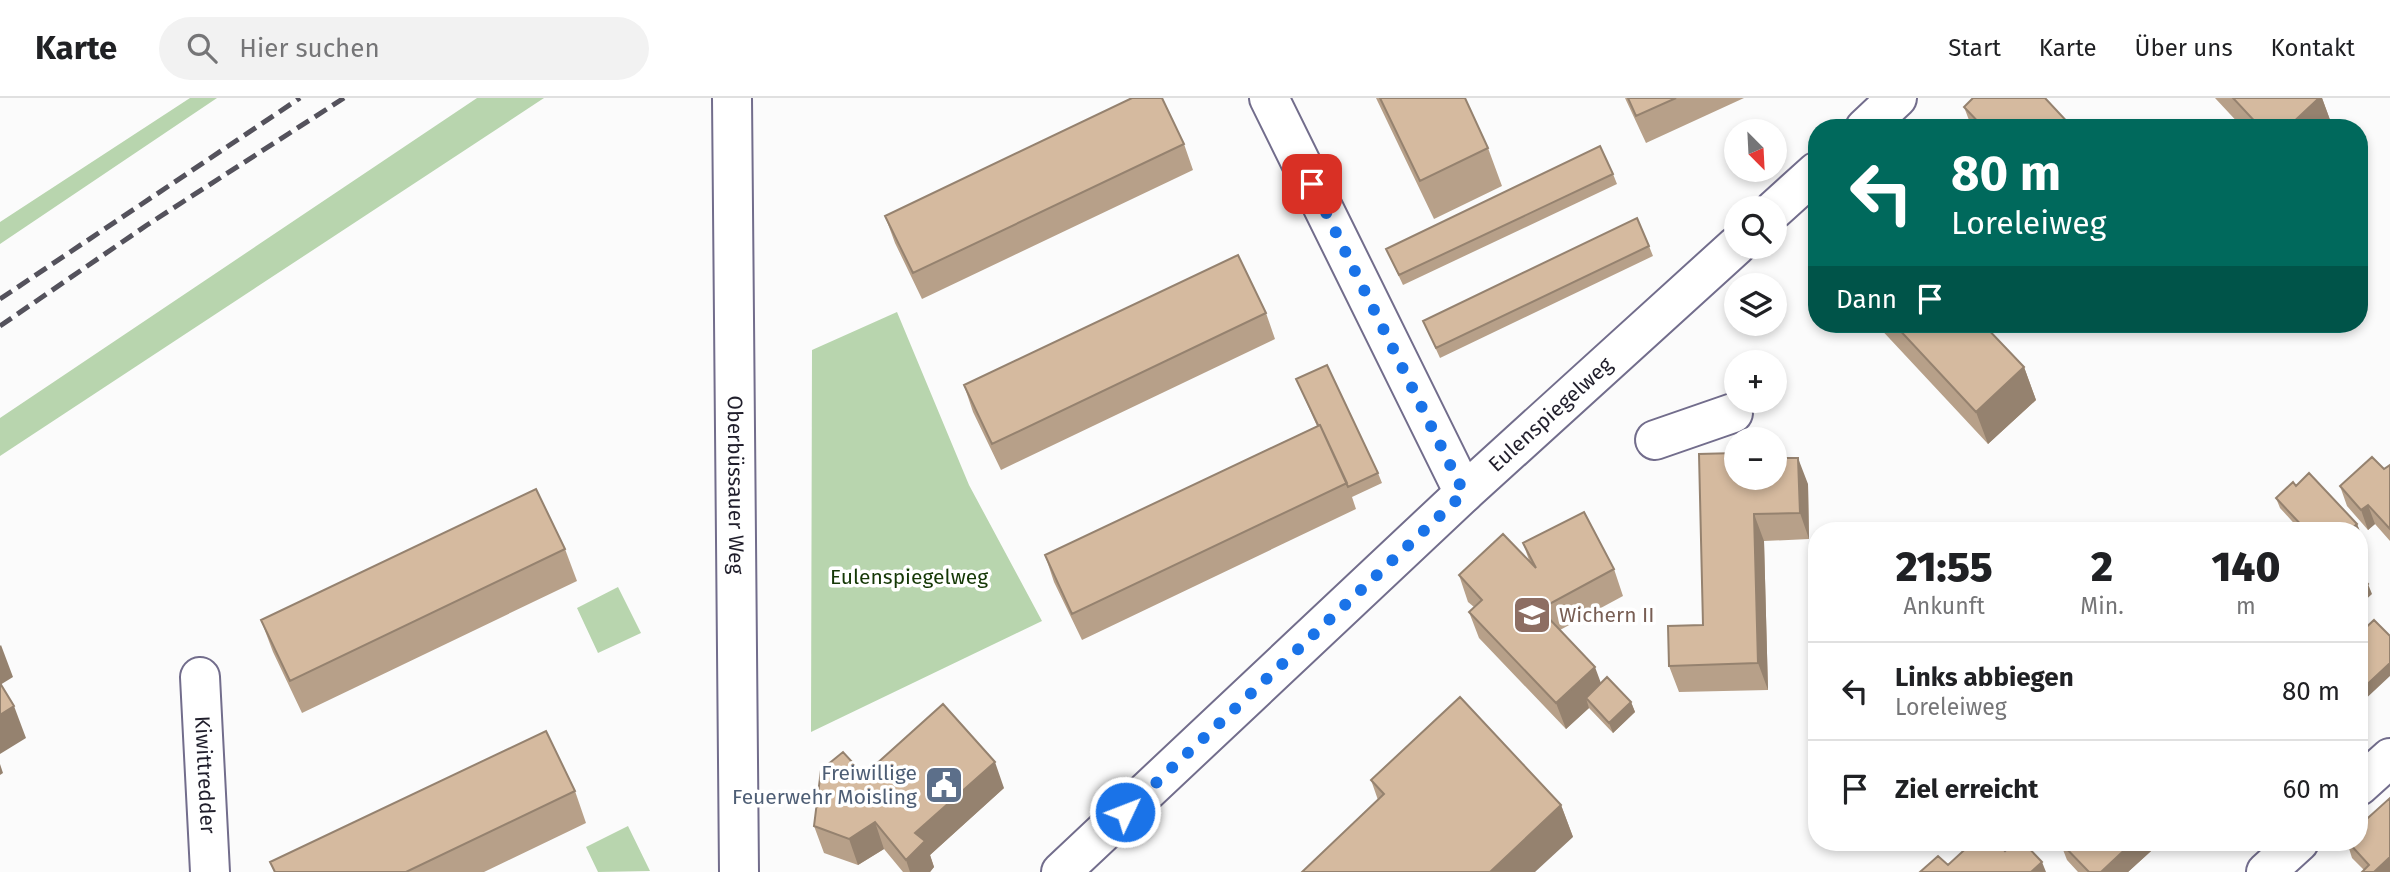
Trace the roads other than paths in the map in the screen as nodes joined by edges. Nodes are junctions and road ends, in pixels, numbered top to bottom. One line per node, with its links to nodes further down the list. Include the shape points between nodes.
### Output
1 (732, 98): 16 (street, Oberbüssauer Weg)
2 (1269, 98): 10 (street)
3 (1897, 98): 4 (street)
4 (1875, 119)
5 (1808, 179): 6 (street)
6 (1787, 198)
7 (1724, 257): 10 (street, Eulenspiegelweg)
8 (1733, 413): 9 (street)
9 (1655, 440)
10 (1464, 493): 17 (street, Eulenspiegelweg)
11 (200, 677): 15 (street, Kiwittredder)
12 (2390, 758): 13 (street)
13 (2368, 778)
14 (2289, 851): 18 (street)
15 (210, 872)
16 (740, 872)
17 (1061, 872)
18 (2266, 872)

